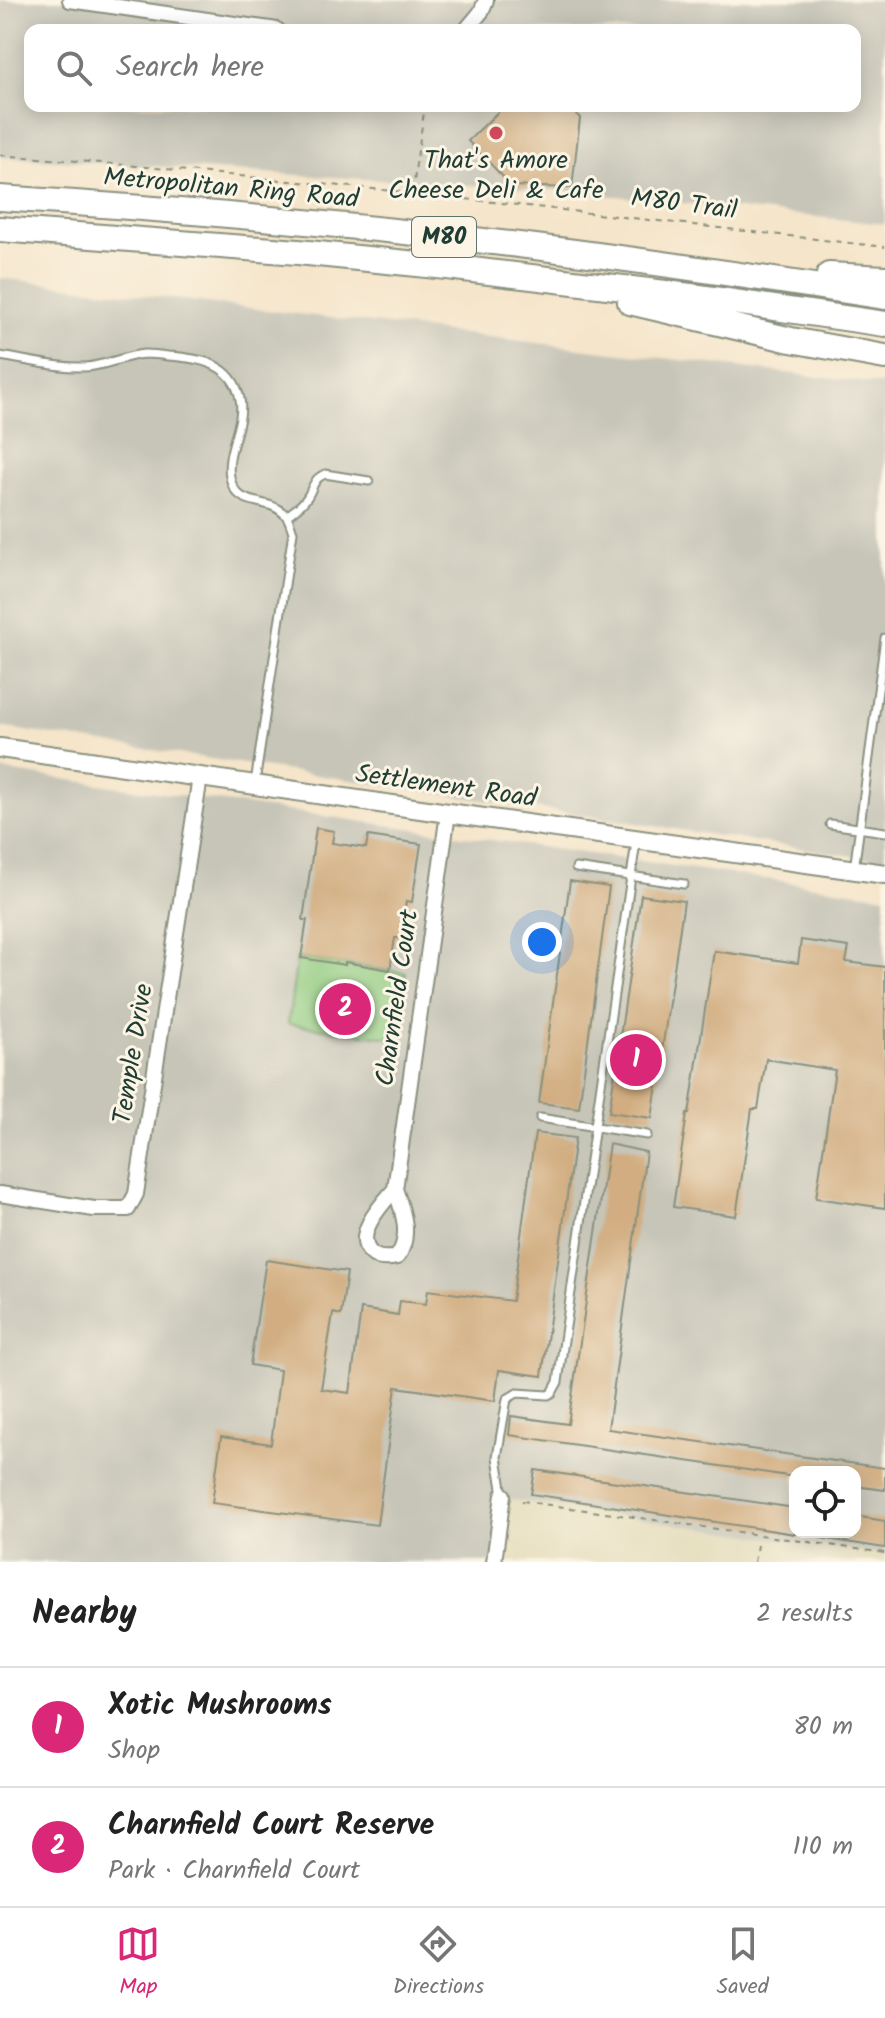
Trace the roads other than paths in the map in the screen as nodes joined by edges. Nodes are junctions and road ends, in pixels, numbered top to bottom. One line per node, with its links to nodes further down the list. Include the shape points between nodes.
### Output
1 (70, 0): 3 (street)
2 (486, 0): 4 (street)
3 (236, 24)
4 (471, 24)
5 (0, 198): 7 (highway, Metropolitan Ring Road / M80, via 315,223)
6 (0, 229): 9 (highway, M80, via 298,252)
7 (695, 268): 8 (highway); 10 (highway, Metropolitan Ring Road / M80)
8 (885, 278)
9 (564, 282): 11 (highway, M80); 13 (highway, via 791,340)
10 (885, 297)
11 (885, 324)
12 (0, 356): 15 (lane, via 86,367 143,354 218,366 229,375 241,404 230,462 234,486 245,499)
13 (885, 357)
14 (369, 481): 15 (lane, via 325,474)
15 (287, 516): 19 (lane, via 293,532)
16 (885, 638): 22 (lane)
17 (0, 748): 18 (main road, Settlement Road)
18 (200, 777): 19 (main road, Settlement Road); 34 (street, Temple Drive, via 136,1194 128,1209)
19 (254, 785): 20 (main road, Settlement Road)
20 (448, 813): 24 (main road, Settlement Road); 33 (street, Charnfield Court)
21 (830, 824): 22 (lane)
22 (860, 828): 23 (lane); 26 (lane)
23 (885, 832)
24 (636, 840): 26 (main road, Settlement Road); 28 (lane)
25 (576, 868): 28 (lane)
26 (854, 870): 27 (main road, Settlement Road)
27 (885, 874)
28 (631, 876): 29 (lane); 31 (lane)
29 (684, 884)
30 (540, 1118): 31 (lane)
31 (595, 1126): 32 (lane); 35 (lane, via 558,1382 548,1395 517,1393 507,1399 497,1457)
32 (647, 1135)
33 (395, 1189)
34 (0, 1194)
35 (503, 1495): 36 (street)
36 (494, 1562)

